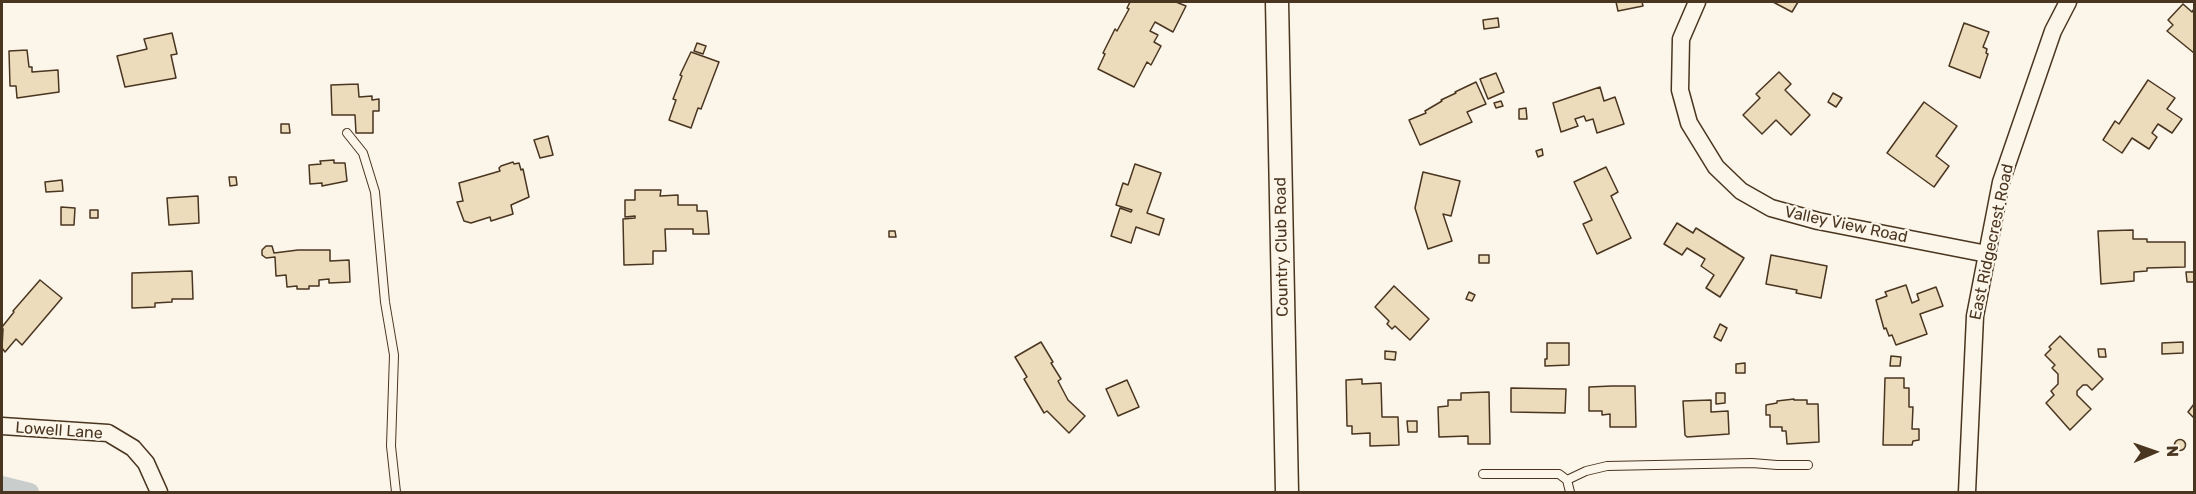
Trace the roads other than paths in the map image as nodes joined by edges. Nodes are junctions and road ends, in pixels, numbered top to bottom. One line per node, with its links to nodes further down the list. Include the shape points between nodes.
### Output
1 (1277, 2): 12 (street, Country Club Road)
2 (1697, 2): 5 (street, Valley View Road, via 1681,39 1680,90 1689,123 1716,167 1741,191 1771,208 1818,221)
3 (2068, 2): 5 (street, East Ridgecrest Road, via 2053,31 2001,182)
4 (348, 133): 11 (lane, via 363,153 375,192 393,355 391,447)
5 (1987, 254): 14 (street, East Ridgecrest Road, via 1975,316)
6 (2, 426): 10 (street, Lowell Lane, via 108,433 133,448 146,463)
7 (1808, 465): 9 (lane, via 1607,466)
8 (1483, 474): 9 (lane, via 1559,474)
9 (1567, 480): 13 (lane)
10 (159, 492)
11 (396, 492)
12 (1287, 492)
13 (1570, 492)
14 (1967, 492)

